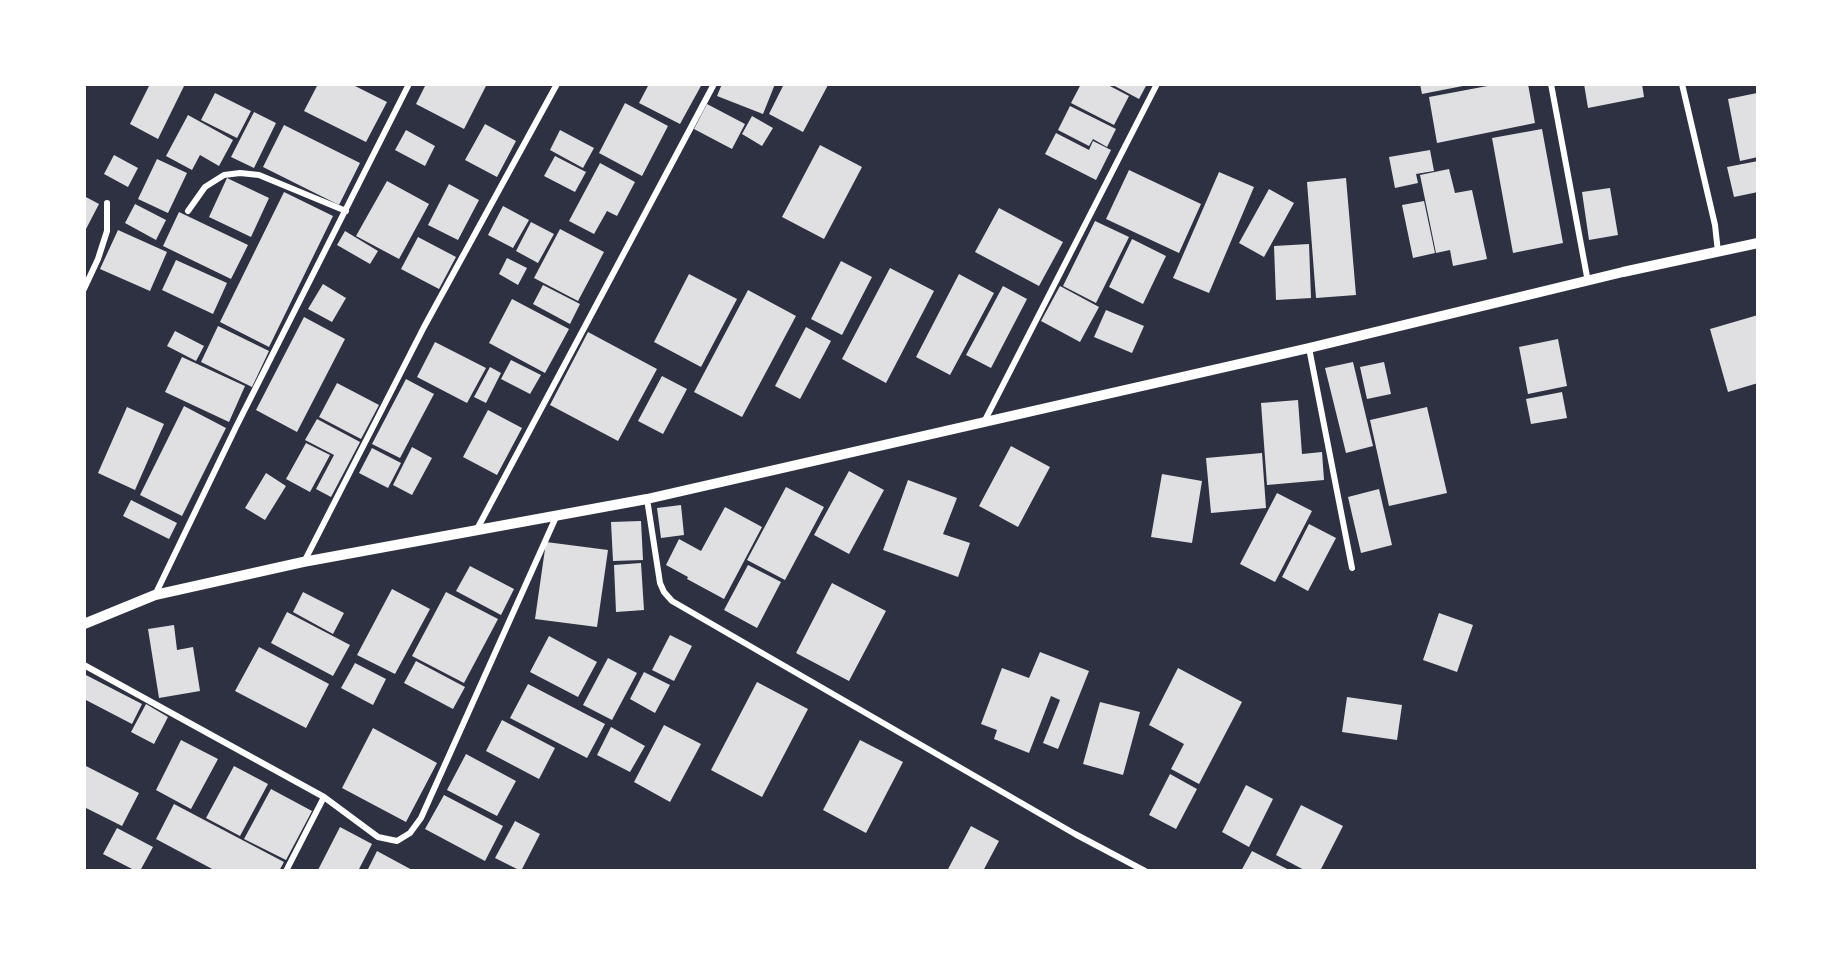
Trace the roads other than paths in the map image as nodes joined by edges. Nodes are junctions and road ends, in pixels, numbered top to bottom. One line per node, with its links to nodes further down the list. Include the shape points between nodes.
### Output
1 (409, 84): 9 (street)
2 (557, 84): 19 (street, via 424,327)
3 (714, 84): 18 (street)
4 (1156, 84): 15 (street)
5 (1551, 84): 12 (street)
6 (1682, 84): 11 (street)
7 (107, 203): 13 (street, via 107,231)
8 (188, 211): 9 (street, via 205,187 224,175 240,173 259,175)
9 (346, 211): 21 (street)
10 (1758, 243): 11 (street)
11 (1718, 252): 12 (street)
12 (1588, 282): 14 (street)
13 (84, 289)
14 (1309, 348): 15 (street); 20 (street)
15 (984, 422): 16 (street)
16 (647, 499): 17 (street); 26 (street, via 660,583 672,601)
17 (556, 517): 18 (street); 24 (street, via 421,818 410,833 397,841 378,837)
18 (476, 531): 19 (street)
19 (303, 562): 21 (street)
20 (1352, 568)
21 (155, 595): 22 (street)
22 (84, 624)
23 (84, 665): 24 (street)
24 (324, 797): 25 (street)
25 (286, 871)
26 (1145, 871)

